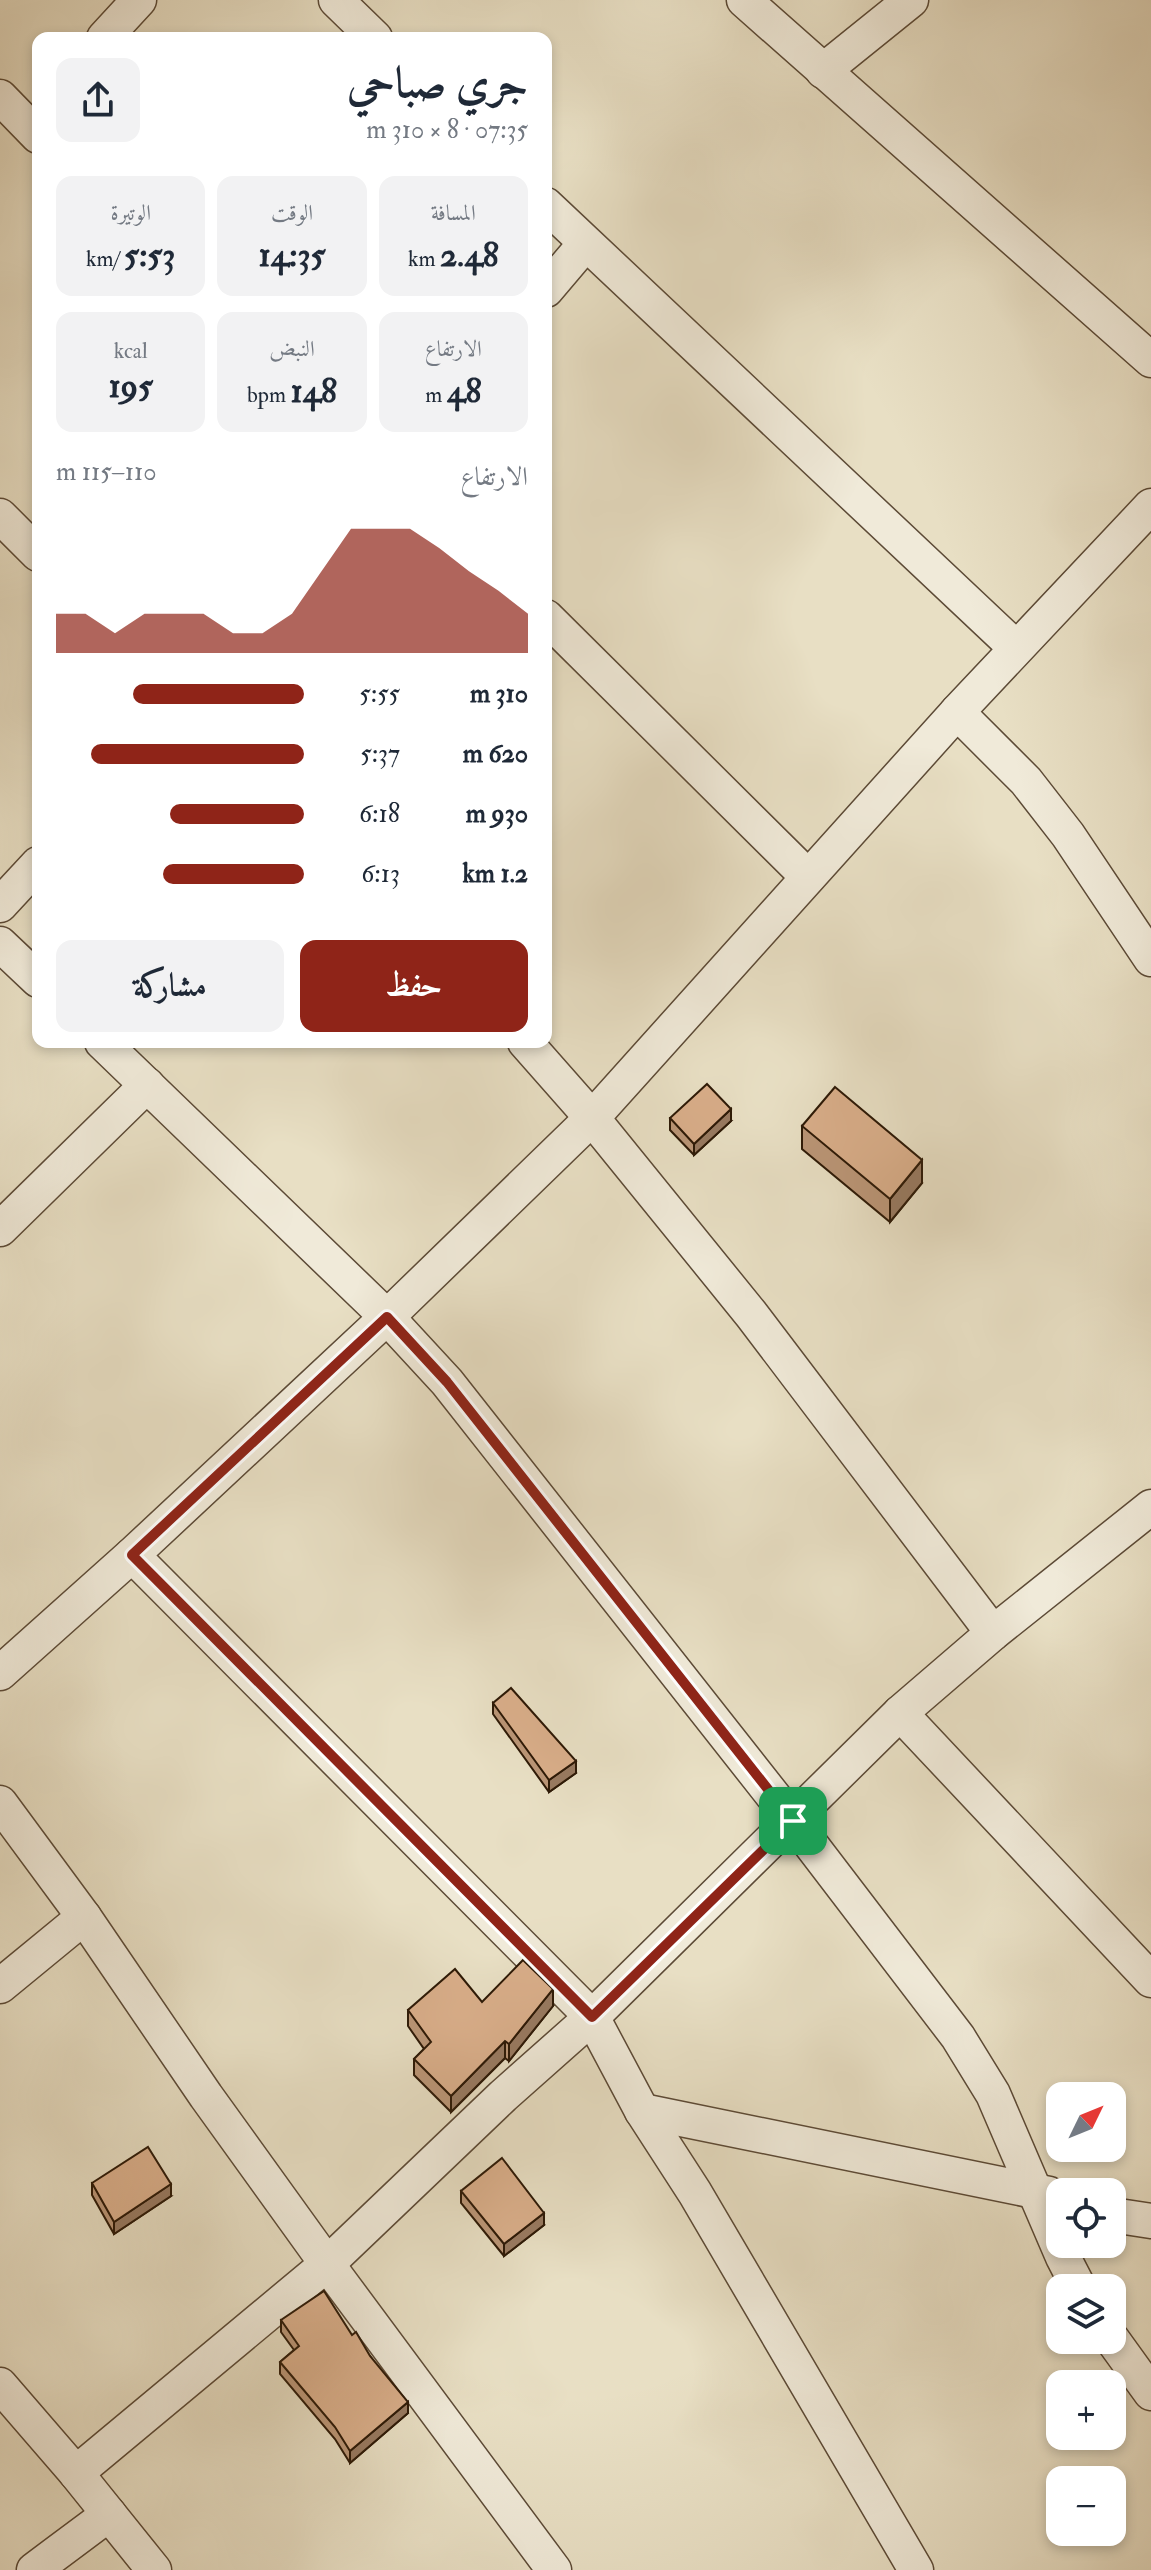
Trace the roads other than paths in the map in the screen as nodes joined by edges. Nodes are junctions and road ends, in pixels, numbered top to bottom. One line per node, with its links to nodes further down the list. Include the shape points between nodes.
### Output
1 (139, 0): 5 (street)
2 (336, 0): 6 (street)
3 (744, 0): 7 (street)
4 (911, 0): 7 (street)
5 (110, 32)
6 (369, 32)
7 (823, 71): 13 (street)
8 (0, 97): 9 (street)
9 (32, 121)
10 (552, 211): 11 (street)
11 (585, 244): 12 (street); 18 (street)
12 (552, 283)
13 (1151, 360)
14 (1151, 506): 18 (street)
15 (0, 516): 16 (street)
16 (32, 548)
17 (552, 623): 21 (street)
18 (1016, 648): 19 (street)
19 (957, 712): 21 (street); 24 (street, via 1026,781)
20 (32, 870): 22 (street)
21 (808, 877): 29 (street)
22 (0, 905)
23 (0, 944): 25 (street)
24 (1151, 959)
25 (32, 974)
26 (108, 1048): 28 (street)
27 (530, 1048): 29 (street)
28 (147, 1085): 30 (street); 31 (street)
29 (592, 1118): 31 (street); 34 (street, via 796,1371)
30 (0, 1229)
31 (387, 1317): 33 (street); 38 (street, via 447,1382)
32 (1151, 1507): 34 (street)
33 (132, 1555): 35 (street); 42 (street)
34 (993, 1633): 36 (street)
35 (0, 1673)
36 (900, 1713): 38 (street); 40 (street)
37 (0, 1803): 39 (street)
38 (793, 1821): 42 (street); 44 (street, via 958,2037)
39 (84, 1917): 41 (street); 48 (street)
40 (1151, 1980)
41 (0, 1986)
42 (592, 2017): 43 (street); 48 (street)
43 (642, 2111): 45 (street); 54 (street, via 695,2193)
44 (1046, 2192)
45 (1046, 2194)
46 (1126, 2217): 47 (street)
47 (1151, 2221)
48 (327, 2264): 52 (street); 57 (street)
49 (1123, 2354): 51 (street)
50 (0, 2385): 52 (street)
51 (1151, 2393)
52 (76, 2473): 53 (street)
53 (109, 2514): 55 (street); 56 (street)
54 (911, 2568)
55 (34, 2570)
56 (154, 2570)
57 (554, 2570)

